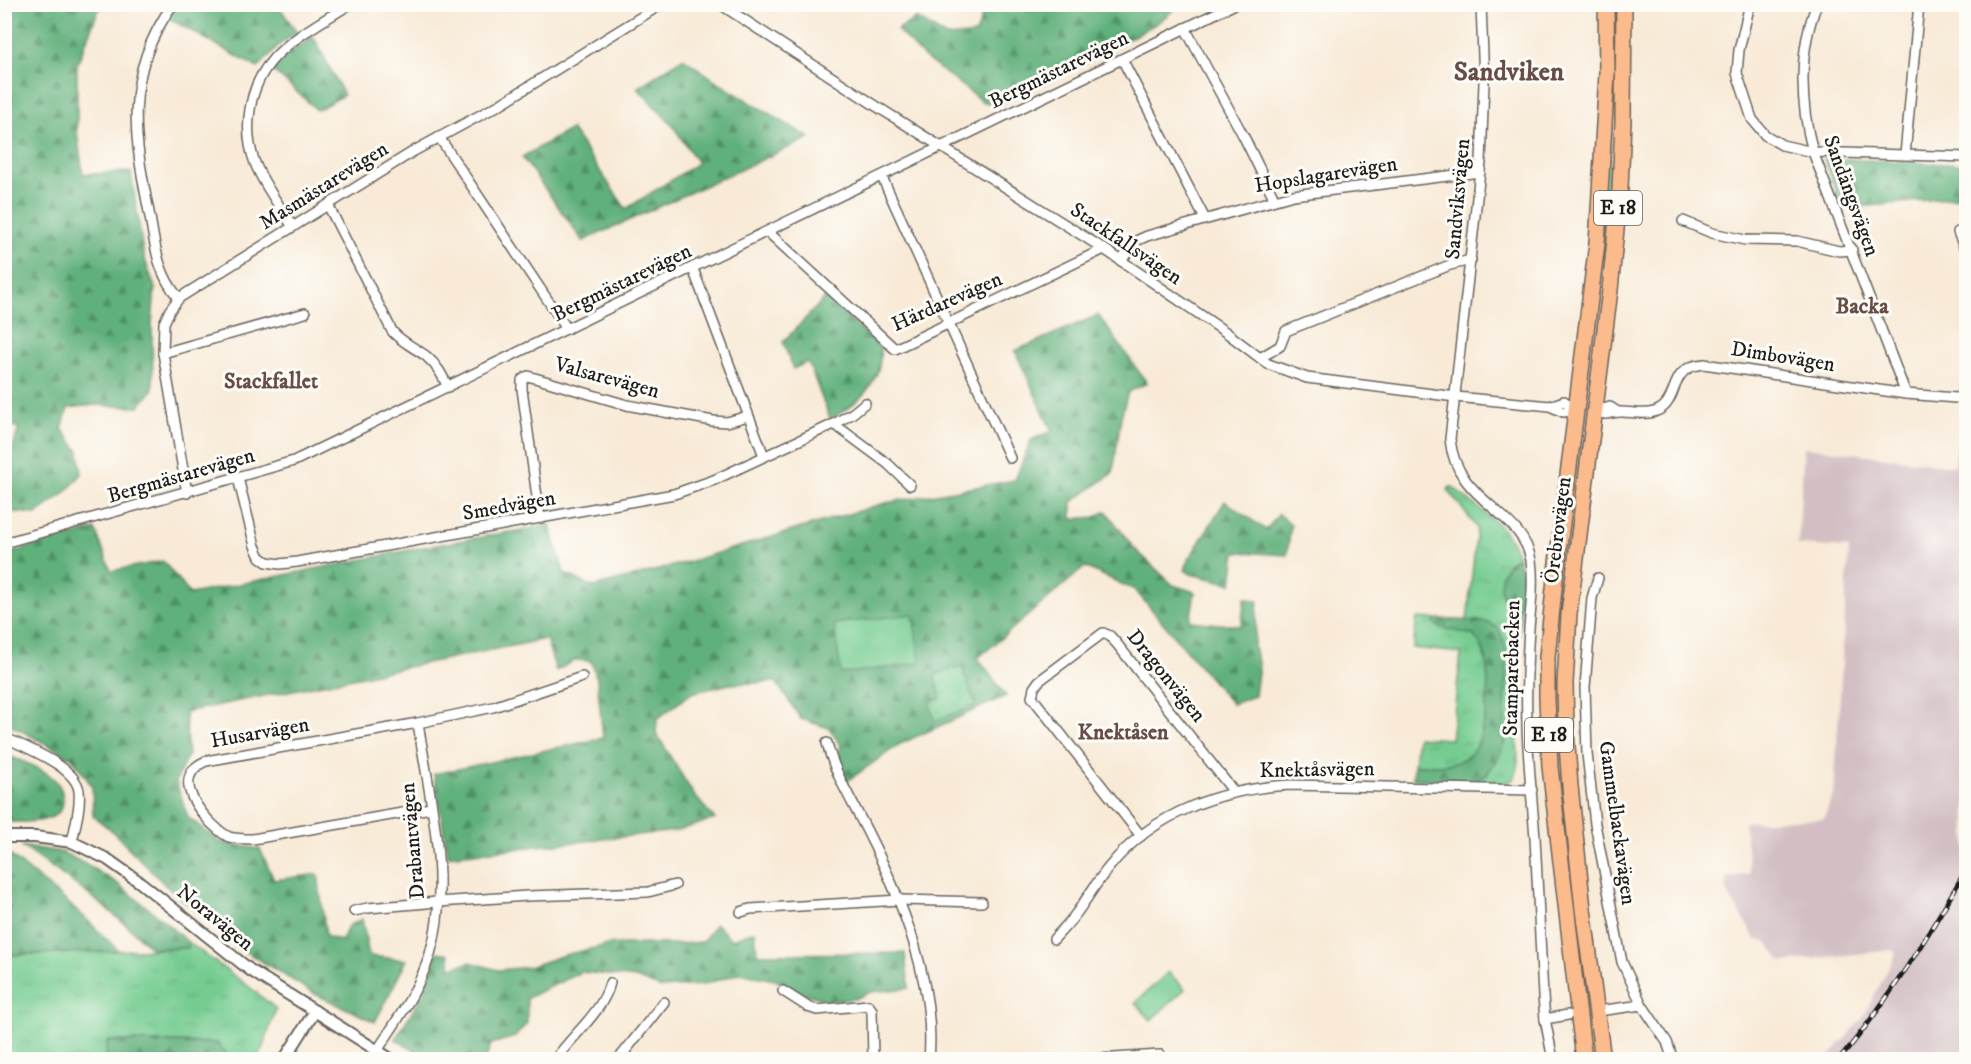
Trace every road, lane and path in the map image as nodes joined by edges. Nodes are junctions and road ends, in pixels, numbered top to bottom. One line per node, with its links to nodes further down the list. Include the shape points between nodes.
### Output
1 (173, 4): 34 (street, via 147,54 135,112 138,159 160,267)
2 (350, 4): 25 (street, via 275,57 252,99 249,115 255,162)
3 (662, 4): 14 (street, Masmästarevägen, via 499,105)
4 (720, 4): 15 (street, Stackfallsvägen)
5 (1235, 4): 12 (street, Bergmästarevägen)
6 (1481, 4): 19 (street, Sandviksvägen, via 1484,82)
7 (1606, 4): 45 (highway, Örebrovägen / E 18, via 1607,73 1598,243)
8 (1624, 4): 46 (highway, Örebrovägen / E 18, via 1620,189)
9 (1750, 4): 16 (street, via 1737,73 1752,119 1765,135 1782,145)
10 (1817, 4): 16 (street, Sandängsvägen, via 1808,30 1804,64 1804,106)
11 (1918, 4): 17 (street)
12 (1185, 28): 13 (street, Bergmästarevägen); 21 (street)
13 (1122, 59): 15 (street, Bergmästarevägen); 23 (street)
14 (439, 137): 22 (street, Masmästarevägen); 37 (street)
15 (942, 147): 20 (street, Bergmästarevägen); 28 (street, Stackfallsvägen)
16 (1814, 152): 17 (street); 29 (street, Sandängsvägen)
17 (1905, 154): 18 (street)
18 (1966, 157)
19 (1480, 172): 21 (street, Hopslagarevägen); 31 (street, Sandviksvägen)
20 (882, 177): 26 (street, Bergmästarevägen); 36 (street)
21 (1275, 198): 23 (street, Hopslagarevägen)
22 (328, 205): 25 (street, Masmästarevägen); 40 (street, via 392,331 426,356)
23 (1205, 219): 32 (street, Hopslagarevägen, via 1136,241)
24 (1683, 221): 29 (street, via 1745,240 1797,241)
25 (293, 227): 34 (street, Masmästarevägen)
26 (768, 232): 33 (street, Bergmästarevägen); 36 (street, Härdarevägen, via 895,349)
27 (1958, 232): 30 (street)
28 (1104, 249): 32 (street, Stackfallsvägen); 36 (street, Härdarevägen)
29 (1852, 250): 41 (street, Sandängsvägen)
30 (1966, 252)
31 (1471, 260): 39 (street, via 1286,331 1280,346); 43 (street, Sandviksvägen)
32 (1121, 261): 39 (street, Stackfallsvägen)
33 (693, 268): 37 (street, Bergmästarevägen); 47 (street)
34 (178, 298): 38 (street, via 164,323)
35 (306, 313): 38 (street)
36 (948, 324): 50 (street)
37 (567, 329): 40 (street, Bergmästarevägen)
38 (163, 353): 53 (street)
39 (1260, 358): 43 (street, Stackfallsvägen, via 1307,378)
40 (448, 387): 51 (street, Bergmästarevägen, via 294,461)
41 (1905, 394): 42 (street, Dimbovägen); 46 (street, Dimbovägen, via 1704,364 1690,367 1679,377 1671,400 1662,409 1609,416)
42 (1966, 396)
43 (1456, 397): 45 (street, Stackfallsvägen, via 1550,406 1564,401); 61 (street, Stamparebacken, via 1450,439 1460,474 1474,492 1512,525 1530,558 1527,725)
44 (865, 403): 48 (street, Smedvägen)
45 (1577, 410): 46 (highway); 92 (highway, Örebrovägen / E 18, via 1552,607 1547,698 1554,807)
46 (1595, 411): 93 (highway, Örebrovägen / E 18, via 1569,614 1564,708 1581,887)
47 (748, 416): 49 (street); 54 (street, Valsarevägen, via 728,422 693,417 627,405 528,376 522,380 522,389)
48 (834, 424): 49 (street, Smedvägen); 52 (street)
49 (764, 456): 54 (street, Smedvägen, via 674,494)
50 (1010, 458)
51 (238, 478): 53 (street, Bergmästarevägen); 54 (street, Smedvägen, via 260,557 274,563)
52 (910, 485)
53 (187, 493): 55 (street, Bergmästarevägen)
54 (540, 518)
55 (4, 543)
56 (1598, 578): 77 (street, Gammelbackavägen, via 1592,598 1586,687 1589,787 1617,942)
57 (582, 677): 58 (street, Husarvägen, via 493,707)
58 (418, 723): 63 (street, Drabantvägen); 63 (street, Husarvägen, via 206,761 194,766 189,788 200,811 228,837 239,839)
59 (4, 737): 66 (street, via 64,768 74,778 79,800)
60 (827, 743): 68 (street, via 833,765)
61 (1532, 790): 62 (street, Knektåsvägen, via 1290,785); 81 (street, Stamparebacken)
62 (1234, 792): 64 (street, Knektåsvägen, via 1187,808); 64 (street, Dragonvägen, via 1117,644 1102,633 1039,681 1032,696)
63 (431, 808): 69 (street, Drabantvägen)
64 (1141, 836): 73 (street, Knektåsvägen, via 1111,864)
65 (4, 837): 66 (street, Noravägen)
66 (72, 842): 79 (street, Noravägen, via 107,859 250,970)
67 (675, 885): 69 (street, via 648,892)
68 (900, 900): 70 (street); 72 (street); 89 (street, via 921,975 930,1027)
69 (438, 902): 71 (street); 82 (street, Drabantvägen, via 436,930 422,975)
70 (982, 902)
71 (354, 911)
72 (741, 912)
73 (1054, 939)
74 (610, 983): 86 (street, via 601,1005)
75 (783, 991): 88 (street, via 817,1010 868,1005 872,1010)
76 (664, 1002): 87 (street)
77 (1642, 1005): 78 (street); 94 (street, Gammelbackavägen, via 1667,1042)
78 (1605, 1010)
79 (315, 1011): 82 (street, Noravägen); 84 (street)
80 (1568, 1015): 81 (street)
81 (1545, 1019): 91 (street, Stamparebacken)
82 (377, 1051): 85 (street, Noravägen)
83 (1160, 1055): 90 (street)
84 (284, 1059)
85 (392, 1059)
86 (555, 1059)
87 (618, 1059)
88 (873, 1059)
89 (929, 1059)
90 (1083, 1059)
91 (1553, 1059)
92 (1584, 1059)
93 (1604, 1059)
94 (1673, 1059)

